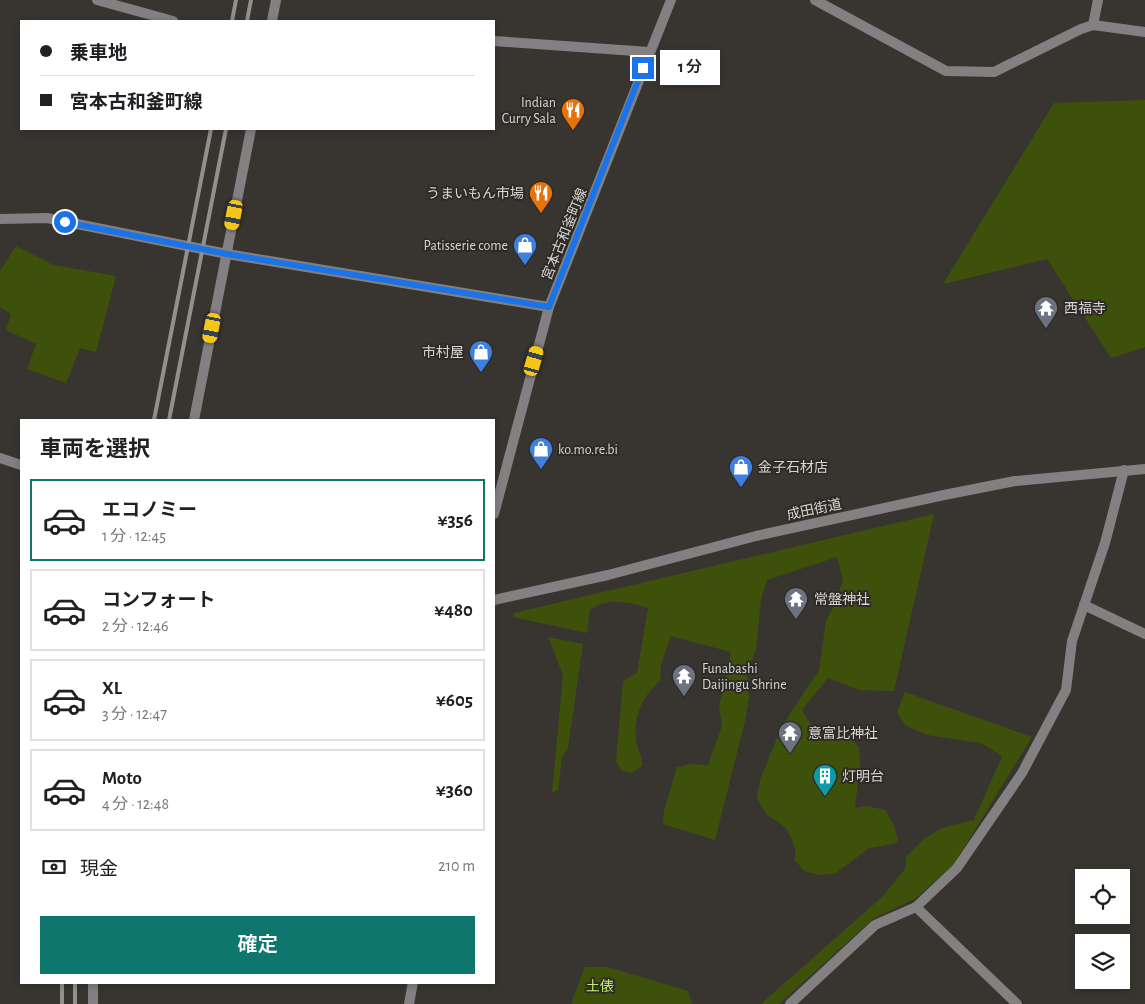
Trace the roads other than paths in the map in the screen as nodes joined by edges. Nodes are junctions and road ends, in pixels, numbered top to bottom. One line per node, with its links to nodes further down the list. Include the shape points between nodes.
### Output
1 (96, 0): 6 (street)
2 (276, 0): 7 (street)
3 (671, 0): 11 (street, 宮本古和釜町線)
4 (815, 0): 8 (street, via 946,71 994,72)
5 (1098, 0): 8 (street)
6 (169, 20)
7 (272, 20)
8 (1093, 26): 9 (street)
9 (1145, 32)
10 (495, 42): 11 (street)
11 (649, 52): 15 (street, 宮本古和釜町線)
12 (251, 130): 14 (street)
13 (0, 220): 14 (street, via 47,218)
14 (227, 254): 15 (street); 16 (street)
15 (549, 307): 21 (street, 宮本古和釜町線)
16 (194, 419)
17 (0, 458): 18 (street)
18 (20, 465)
19 (1145, 469): 20 (street, 成田街道)
20 (1124, 470): 22 (street, 成田街道, via 1015,480 756,536 608,575); 23 (street, via 1105,543)
21 (495, 510)
22 (495, 600)
23 (1084, 605): 24 (street); 25 (street, via 1072,641 1066,690 1040,742 957,868)
24 (1145, 634)
25 (916, 907): 30 (street, via 875,925); 31 (street)
26 (93, 984): 28 (street)
27 (413, 984): 29 (street)
28 (93, 1004)
29 (409, 1004)
30 (790, 1004)
31 (1018, 1004)

